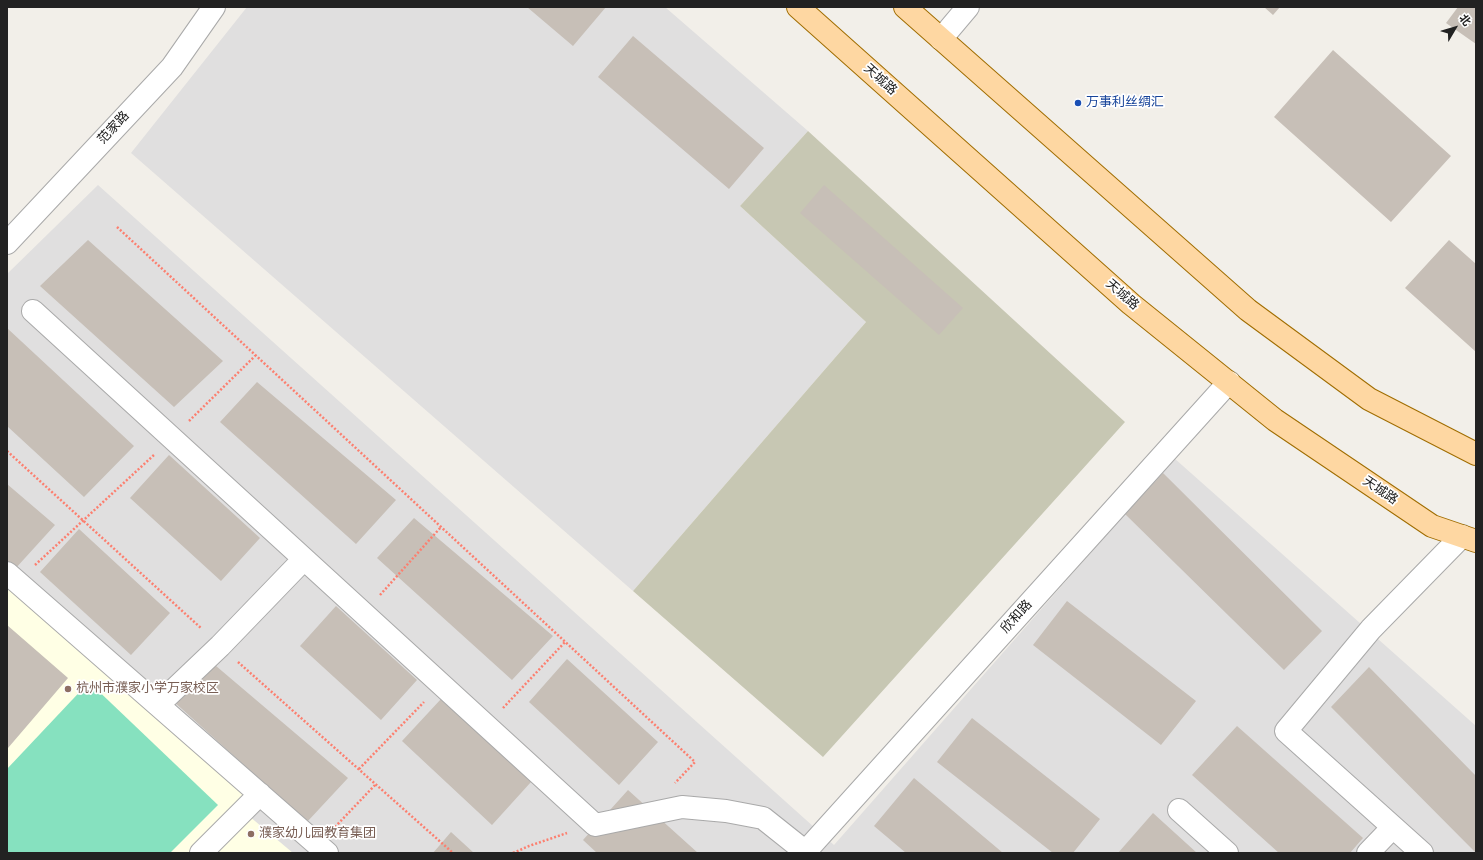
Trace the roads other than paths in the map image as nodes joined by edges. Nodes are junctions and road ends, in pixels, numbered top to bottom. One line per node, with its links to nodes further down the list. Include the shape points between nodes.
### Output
1 (214, 7): 6 (street, 范家路, via 172,67)
2 (798, 7): 8 (main road, 天城路, via 1131,304)
3 (905, 7): 5 (main road)
4 (968, 7): 5 (street)
5 (941, 39): 9 (main road, via 1248,310 1369,399)
6 (7, 242)
7 (34, 311): 11 (street)
8 (1229, 382): 10 (main road, 天城路, via 1275,420 1432,526); 18 (street, 欣和路)
9 (1476, 454)
10 (1469, 538): 16 (street, via 1371,629 1286,731)
11 (303, 560): 13 (street, via 220,646); 18 (street, via 364,612 595,825 682,807 726,811 763,818)
12 (12, 577): 13 (street)
13 (158, 705): 14 (street)
14 (260, 794): 17 (street); 19 (street)
15 (1179, 810): 20 (street)
16 (1393, 827): 21 (street); 22 (street)
17 (323, 849)
18 (807, 852)
19 (202, 853)
20 (1227, 853)
21 (1368, 853)
22 (1422, 853)

